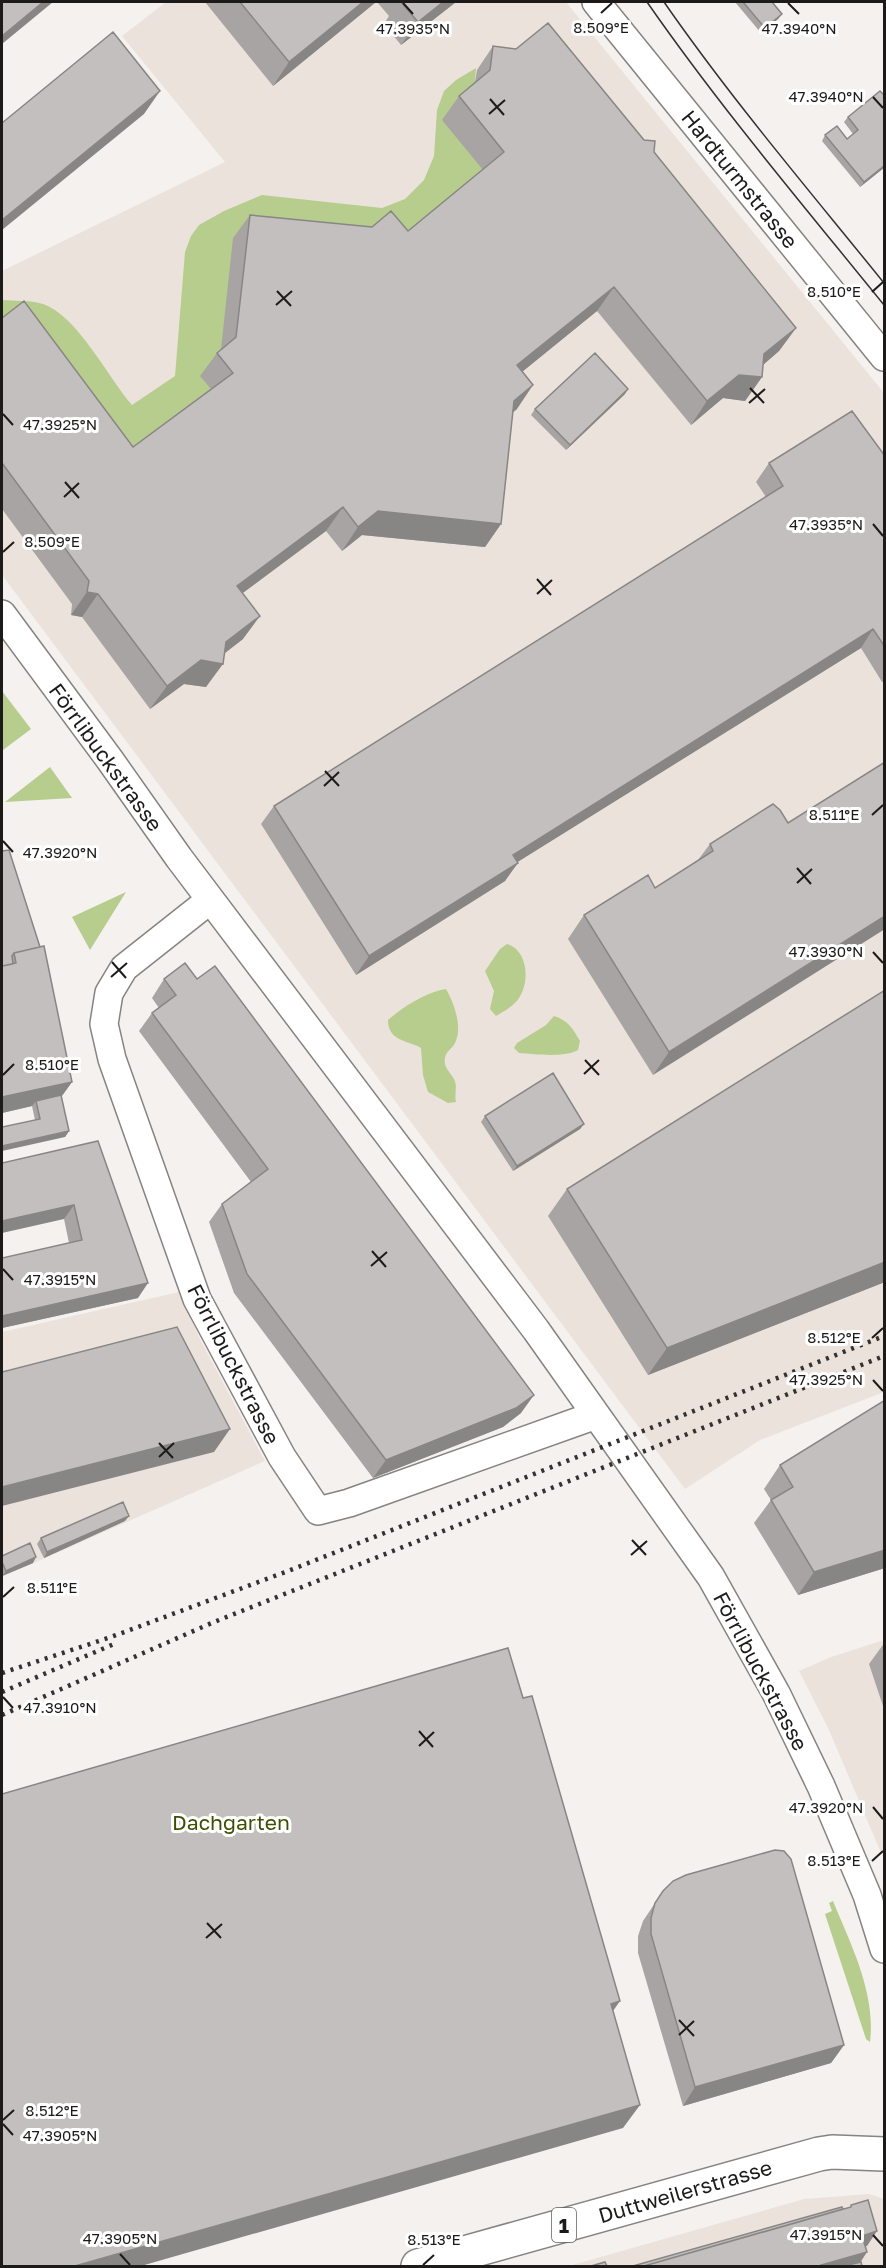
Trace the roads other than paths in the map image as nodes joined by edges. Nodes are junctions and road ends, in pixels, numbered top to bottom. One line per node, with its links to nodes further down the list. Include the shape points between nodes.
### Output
1 (596, 2): 2 (street, Hardturmstrasse)
2 (885, 357)
3 (2, 614): 4 (street, Förrlibuckstrasse)
4 (210, 900): 5 (street, Förrlibuckstrasse, via 473,1245); 5 (street, Förrlibuckstrasse, via 124,968 109,993 104,1024 112,1059 197,1299 282,1457 318,1511)
5 (596, 1415): 6 (street, Förrlibuckstrasse, via 711,1577 776,1693 826,1797)
6 (885, 1949)
7 (885, 2154): 8 (main road, Duttweilerstrasse / 1, via 819,2154)
8 (418, 2266)

